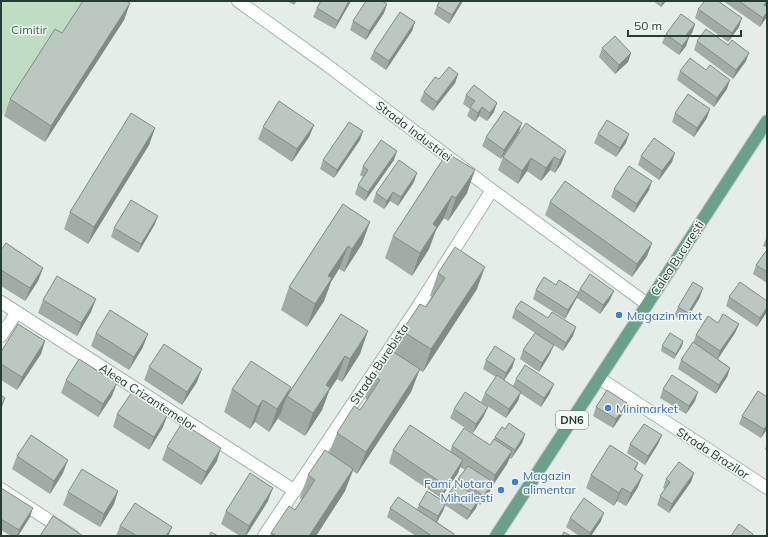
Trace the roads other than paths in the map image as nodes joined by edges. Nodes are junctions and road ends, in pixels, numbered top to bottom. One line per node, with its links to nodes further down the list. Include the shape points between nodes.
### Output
1 (238, 1): 3 (street, Strada Industriei)
2 (767, 121): 5 (main road, Calea București / DN6)
3 (492, 190): 5 (street, Strada Industriei); 11 (street, Strada Burebista)
4 (1, 302): 6 (street, Aleea Crizantemelor)
5 (647, 304): 8 (main road, Calea București / DN6)
6 (17, 312): 7 (street); 11 (street, Aleea Crizantemelor)
7 (1, 336)
8 (599, 378): 9 (street, Strada Brazilor); 14 (main road, Calea București / DN6)
9 (767, 488)
10 (1, 489): 12 (street)
11 (295, 491): 13 (street, Strada Burebista)
12 (73, 536)
13 (264, 536)
14 (496, 536)

